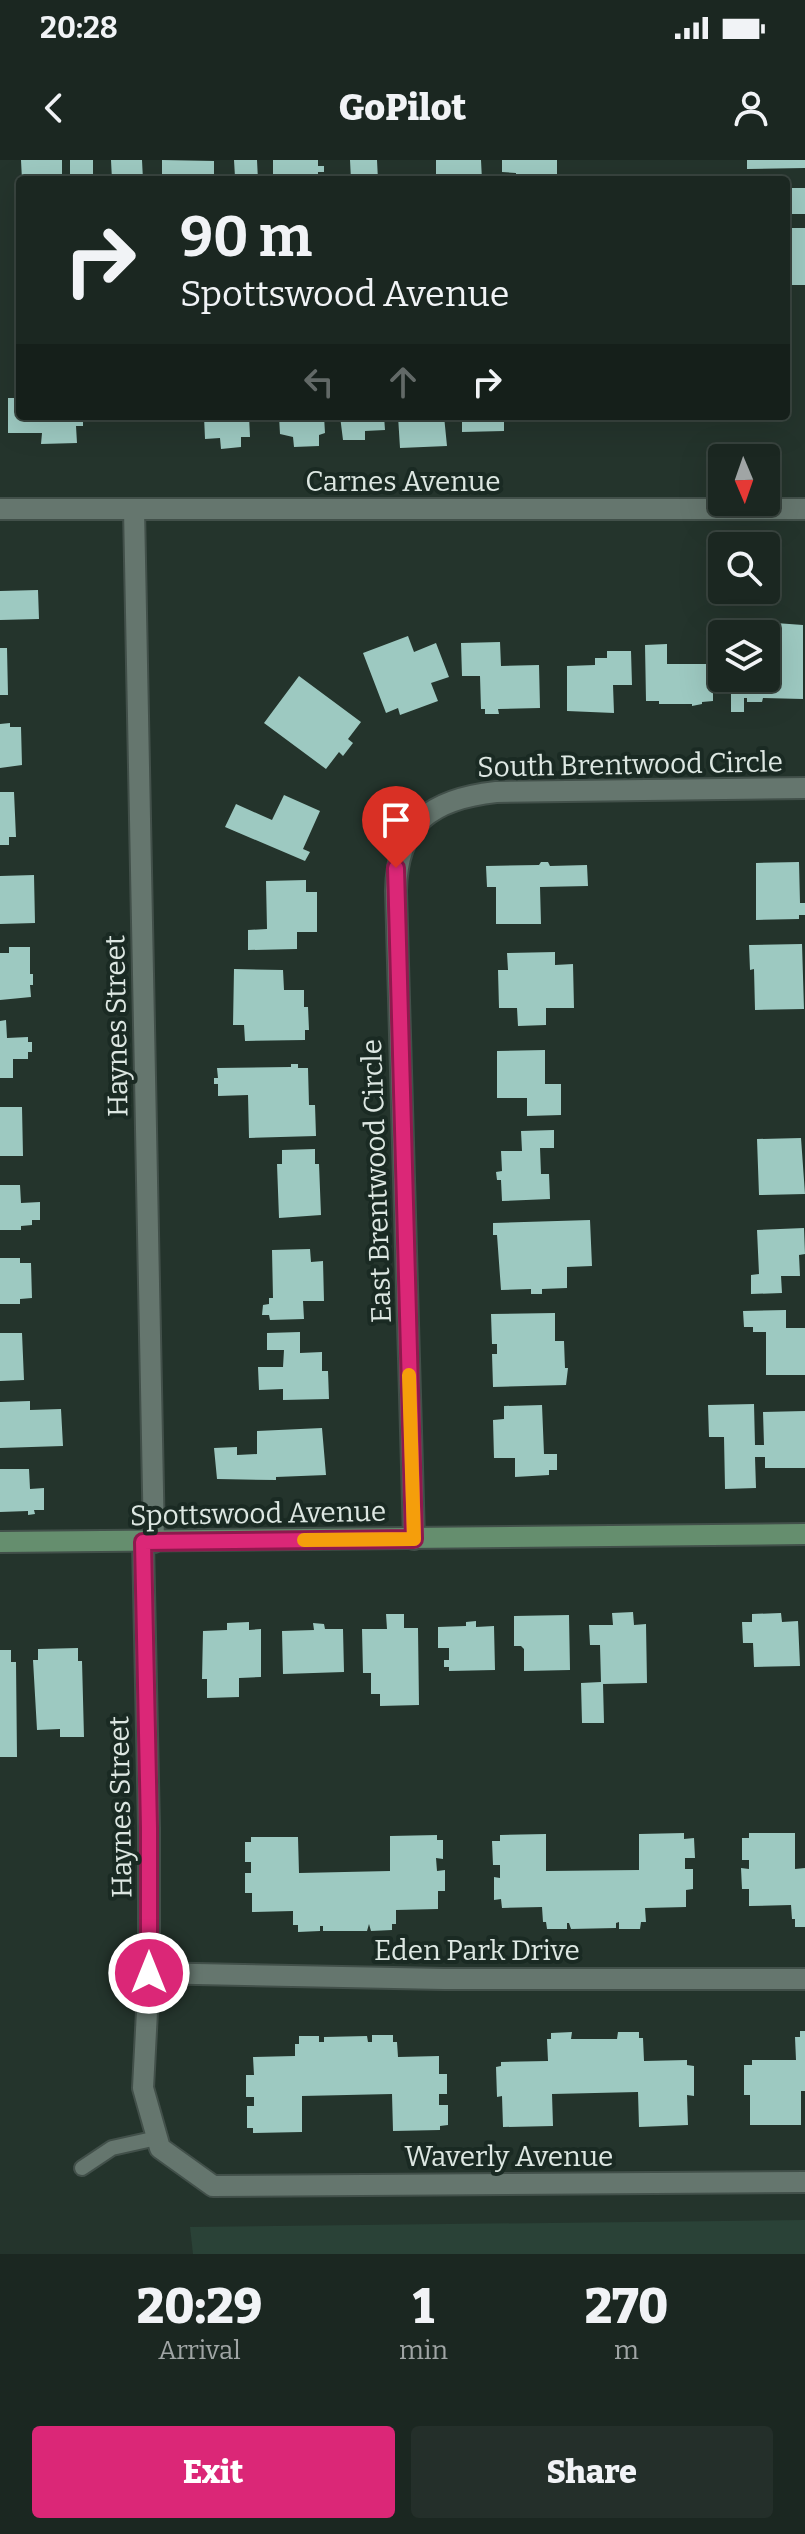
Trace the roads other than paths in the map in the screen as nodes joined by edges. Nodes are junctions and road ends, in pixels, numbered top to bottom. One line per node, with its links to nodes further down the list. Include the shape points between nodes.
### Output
1 (0, 509): 2 (street, Carnes Avenue)
2 (134, 509): 3 (street, Carnes Avenue); 9 (street, Haynes Street)
3 (805, 509)
4 (805, 788): 5 (street, South Brentwood Circle, via 496,792 441,806)
5 (416, 826): 7 (street, East Brentwood Circle, via 396,868)
6 (805, 1534): 7 (street, Spottswood Avenue)
7 (414, 1539): 9 (street, Spottswood Avenue)
8 (0, 1542): 9 (street, Spottswood Avenue)
9 (148, 1542): 10 (street, Haynes Street)
10 (149, 1973): 11 (street, Eden Park Drive); 12 (street, Haynes Street, via 143,2088)
11 (805, 1979)
12 (157, 2138): 13 (lane, via 112,2148); 15 (street, Haynes Street, via 160,2148)
13 (82, 2168)
14 (805, 2182): 15 (street, Waverly Avenue)
15 (213, 2186)

